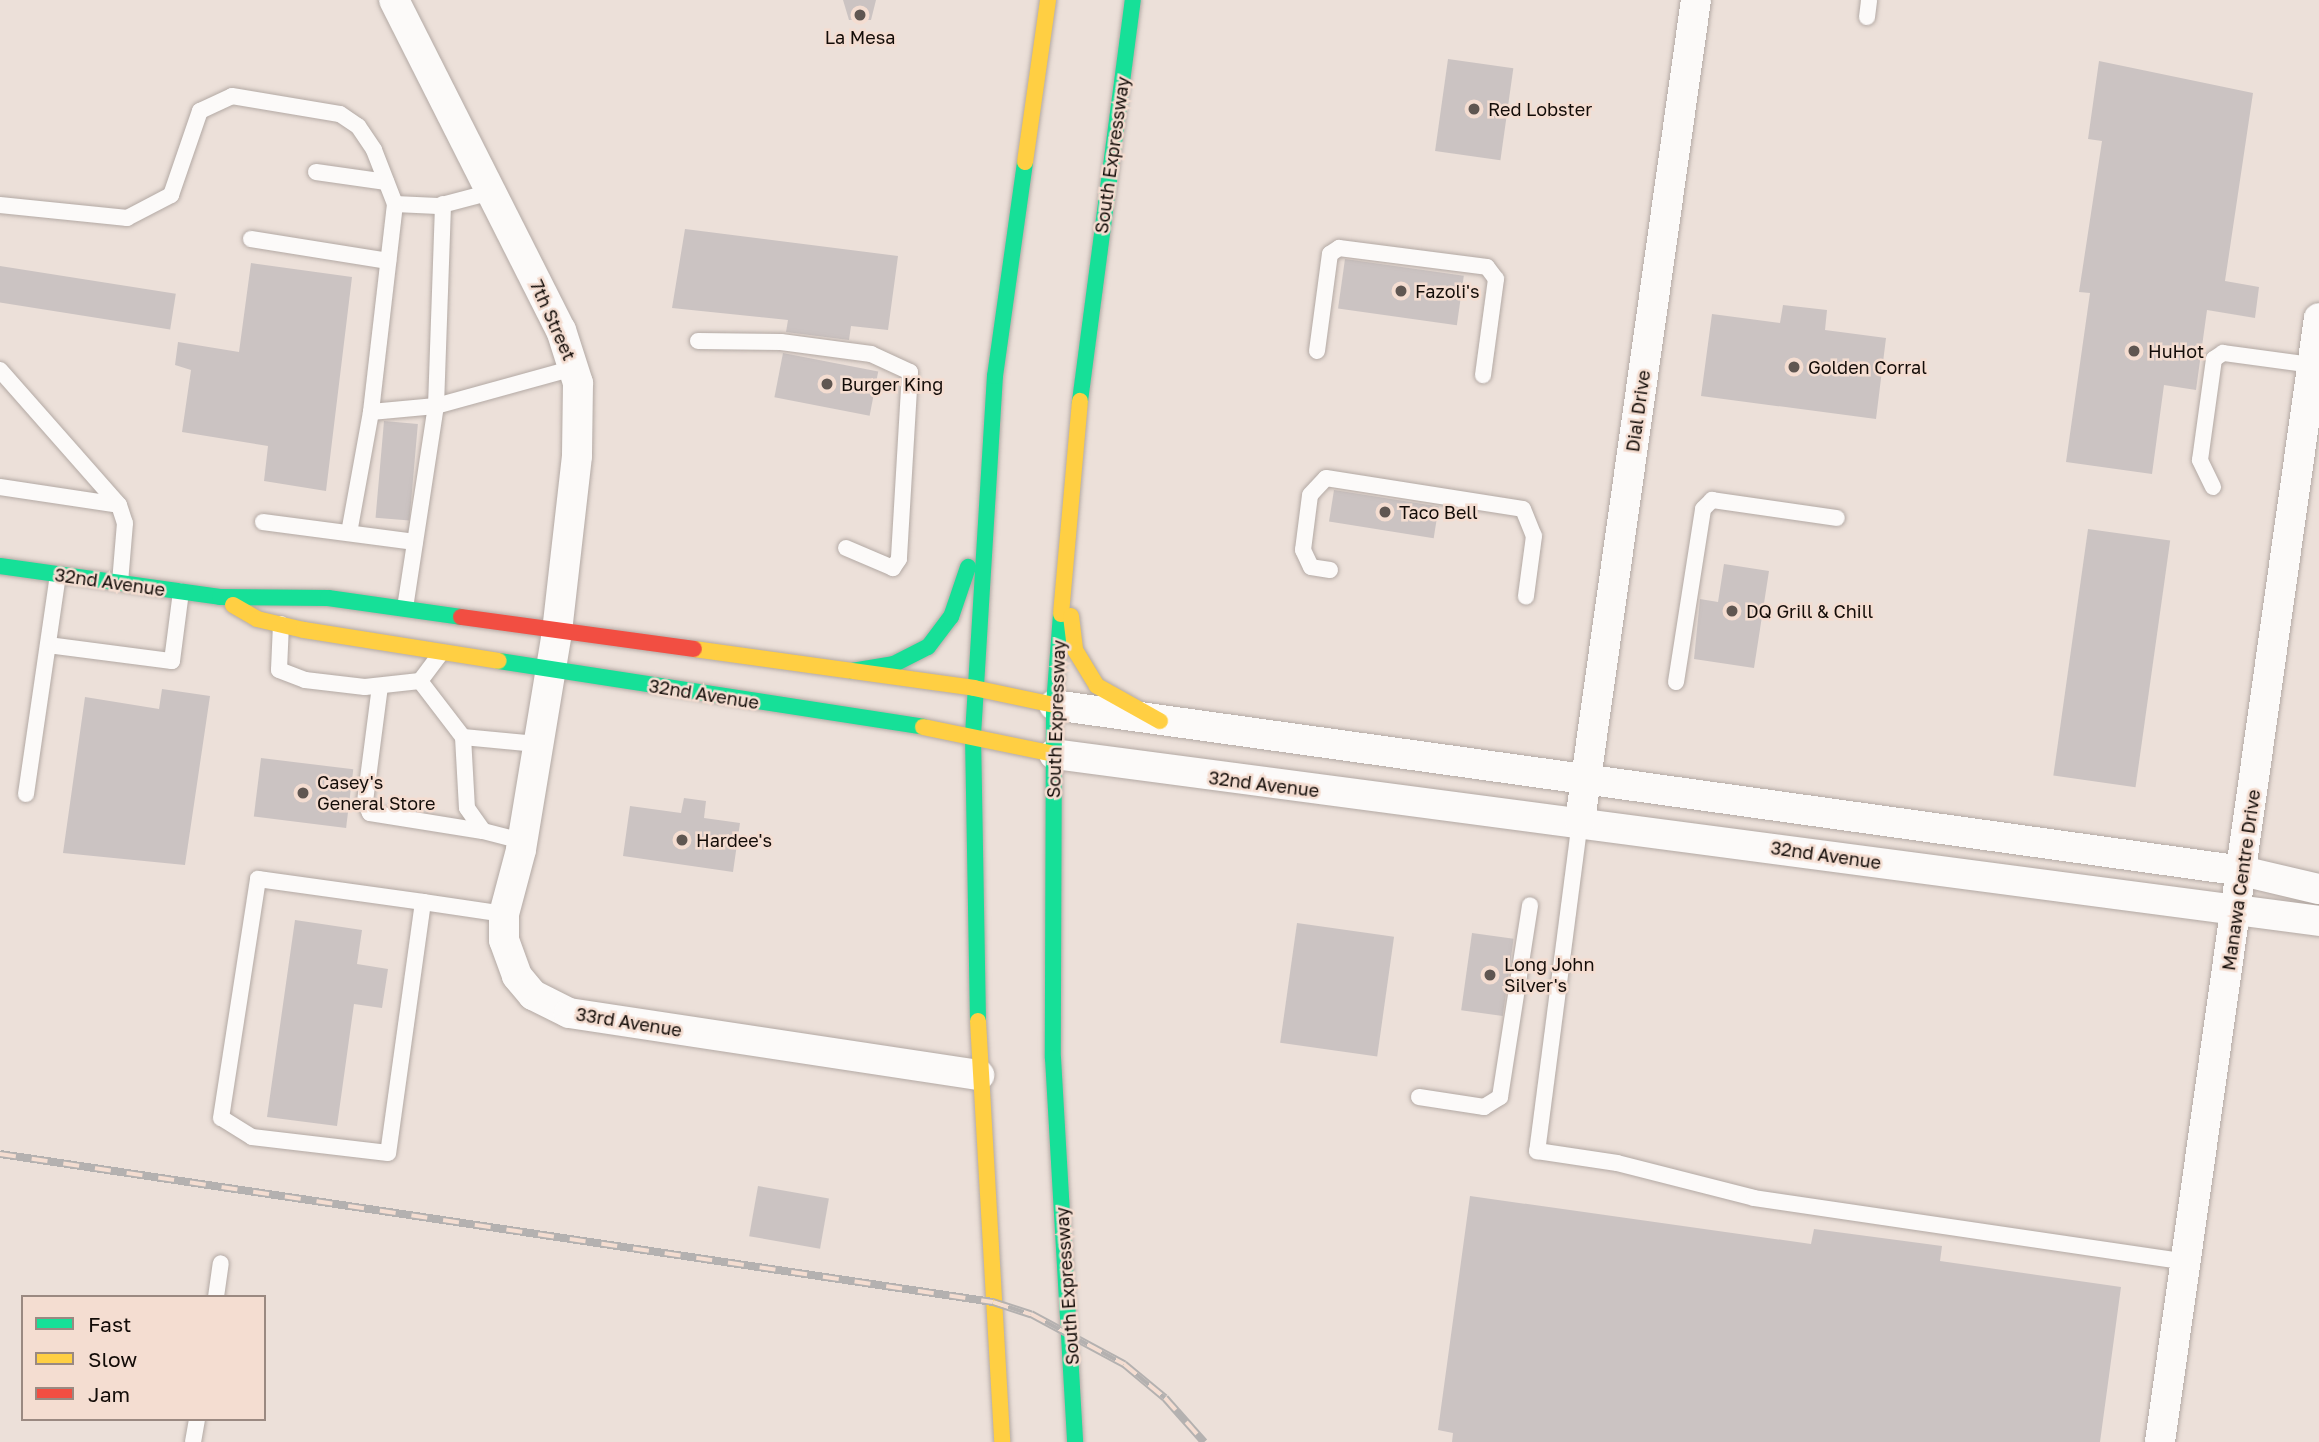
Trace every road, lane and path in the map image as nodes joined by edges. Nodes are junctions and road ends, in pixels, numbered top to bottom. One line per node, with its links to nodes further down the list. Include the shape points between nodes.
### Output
1 (394, 0): 9 (street, 7th Street)
2 (1048, 0): 27 (main road, via 995,376)
3 (1133, 0): 33 (main road, South Expressway)
4 (1696, 0): 59 (street, Dial Drive)
5 (1870, 0): 6 (lane)
6 (1867, 17)
7 (316, 172): 8 (lane)
8 (386, 182): 10 (lane); 12 (lane, via 369,142 340,114 232,96 200,111 171,195 127,218)
9 (491, 192): 11 (lane); 19 (street, 7th Street, via 561,330)
10 (395, 204): 11 (lane); 14 (lane)
11 (443, 204): 22 (lane)
12 (0, 205)
13 (251, 239): 14 (lane)
14 (388, 261): 23 (lane)
15 (2319, 318): 18 (street, Manawa Centre Drive)
16 (698, 341): 32 (lane, via 781,342 871,354 910,372 899,559 892,568)
17 (1317, 351): 21 (lane, via 1330,254 1339,248 1488,267 1496,279)
18 (2312, 365): 25 (lane, via 2222,353 2214,359 2200,460); 64 (street, Manawa Centre Drive)
19 (574, 368): 22 (lane); 44 (street, 7th Street, via 580,406)
20 (0, 370): 26 (lane)
21 (1483, 375)
22 (436, 406): 23 (lane); 31 (lane, via 420,455)
23 (371, 412): 30 (lane, via 366,486)
24 (0, 487): 26 (lane)
25 (2213, 487)
26 (119, 505): 37 (lane, via 125,523)
27 (985, 508): 48 (main road, via 941,635 912,657); 52 (main road)
28 (1837, 518): 50 (lane, via 1712,500 1703,509)
29 (263, 522): 30 (lane)
30 (349, 533): 31 (lane)
31 (415, 542): 42 (lane)
32 (846, 548)
33 (1063, 562): 53 (main road, South Expressway); 54 (main road, via 1075,650 1084,670 1114,698)
34 (0, 566): 36 (main road, 32nd Avenue)
35 (1330, 570): 39 (lane, via 1311,568 1303,550 1310,495 1326,478 1523,509 1534,536)
36 (58, 574): 37 (main road, 32nd Avenue); 45 (lane)
37 (120, 583): 38 (main road, 32nd Avenue)
38 (181, 592): 40 (main road, 32nd Avenue); 45 (lane, via 172,661)
39 (1526, 596)
40 (219, 597): 41 (main road, 32nd Avenue); 43 (main road, 32nd Avenue, via 257,619)
41 (277, 597): 42 (main road, 32nd Avenue); 43 (lane)
42 (405, 608): 44 (main road, 32nd Avenue)
43 (281, 624): 46 (main road, 32nd Avenue); 51 (lane, via 279,670 305,680)
44 (557, 632): 47 (street, 7th Street); 48 (main road, 32nd Avenue)
45 (48, 645): 60 (lane)
46 (441, 653): 47 (main road, 32nd Avenue); 49 (lane)
47 (549, 670): 55 (main road, 32nd Avenue); 57 (street, 33rd Avenue)
48 (852, 671): 52 (main road, 32nd Avenue)
49 (420, 681): 51 (lane); 56 (lane)
50 (1676, 682)
51 (380, 685): 62 (lane, via 365,802 370,813)
52 (974, 688): 53 (main road, 32nd Avenue); 55 (main road)
53 (1054, 705): 54 (street, 32nd Avenue); 58 (main road, South Expressway)
54 (1160, 721): 59 (street, 32nd Avenue)
55 (973, 735): 58 (main road, 32nd Avenue); 71 (main road)
56 (463, 737): 57 (lane); 62 (lane, via 467,808)
57 (537, 744): 63 (street, 33rd Avenue)
58 (1054, 754): 61 (street, 32nd Avenue, via 1181,775); 79 (main road, South Expressway, via 1053,1058)
59 (1586, 780): 61 (street, Dial Drive); 64 (street, 32nd Avenue)
60 (26, 794)
61 (1580, 821): 68 (street, 32nd Avenue); 73 (lane, via 1536,1151 1617,1163 1754,1198)
62 (483, 831): 63 (lane)
63 (522, 841): 69 (street, 33rd Avenue)
64 (2242, 871): 65 (street, 32nd Avenue); 68 (street, Manawa Centre Drive)
65 (2319, 889)
66 (423, 902): 66 (lane, via 258,879 221,1118 252,1137 388,1153); 69 (lane)
67 (1530, 905): 72 (lane, via 1500,1097 1484,1107)
68 (2237, 911): 70 (street, 32nd Avenue); 73 (street, Manawa Centre Drive)
69 (504, 914): 71 (street, 33rd Avenue, via 504,940 517,976 533,995 569,1013)
70 (2319, 921)
71 (979, 1075): 78 (main road)
72 (1419, 1097)
73 (2186, 1262): 80 (street, Manawa Centre Drive)
74 (221, 1263): 75 (lane)
75 (216, 1295)
76 (197, 1421): 77 (lane)
77 (193, 1442)
78 (1002, 1442)
79 (1075, 1442)
80 (2160, 1442)

